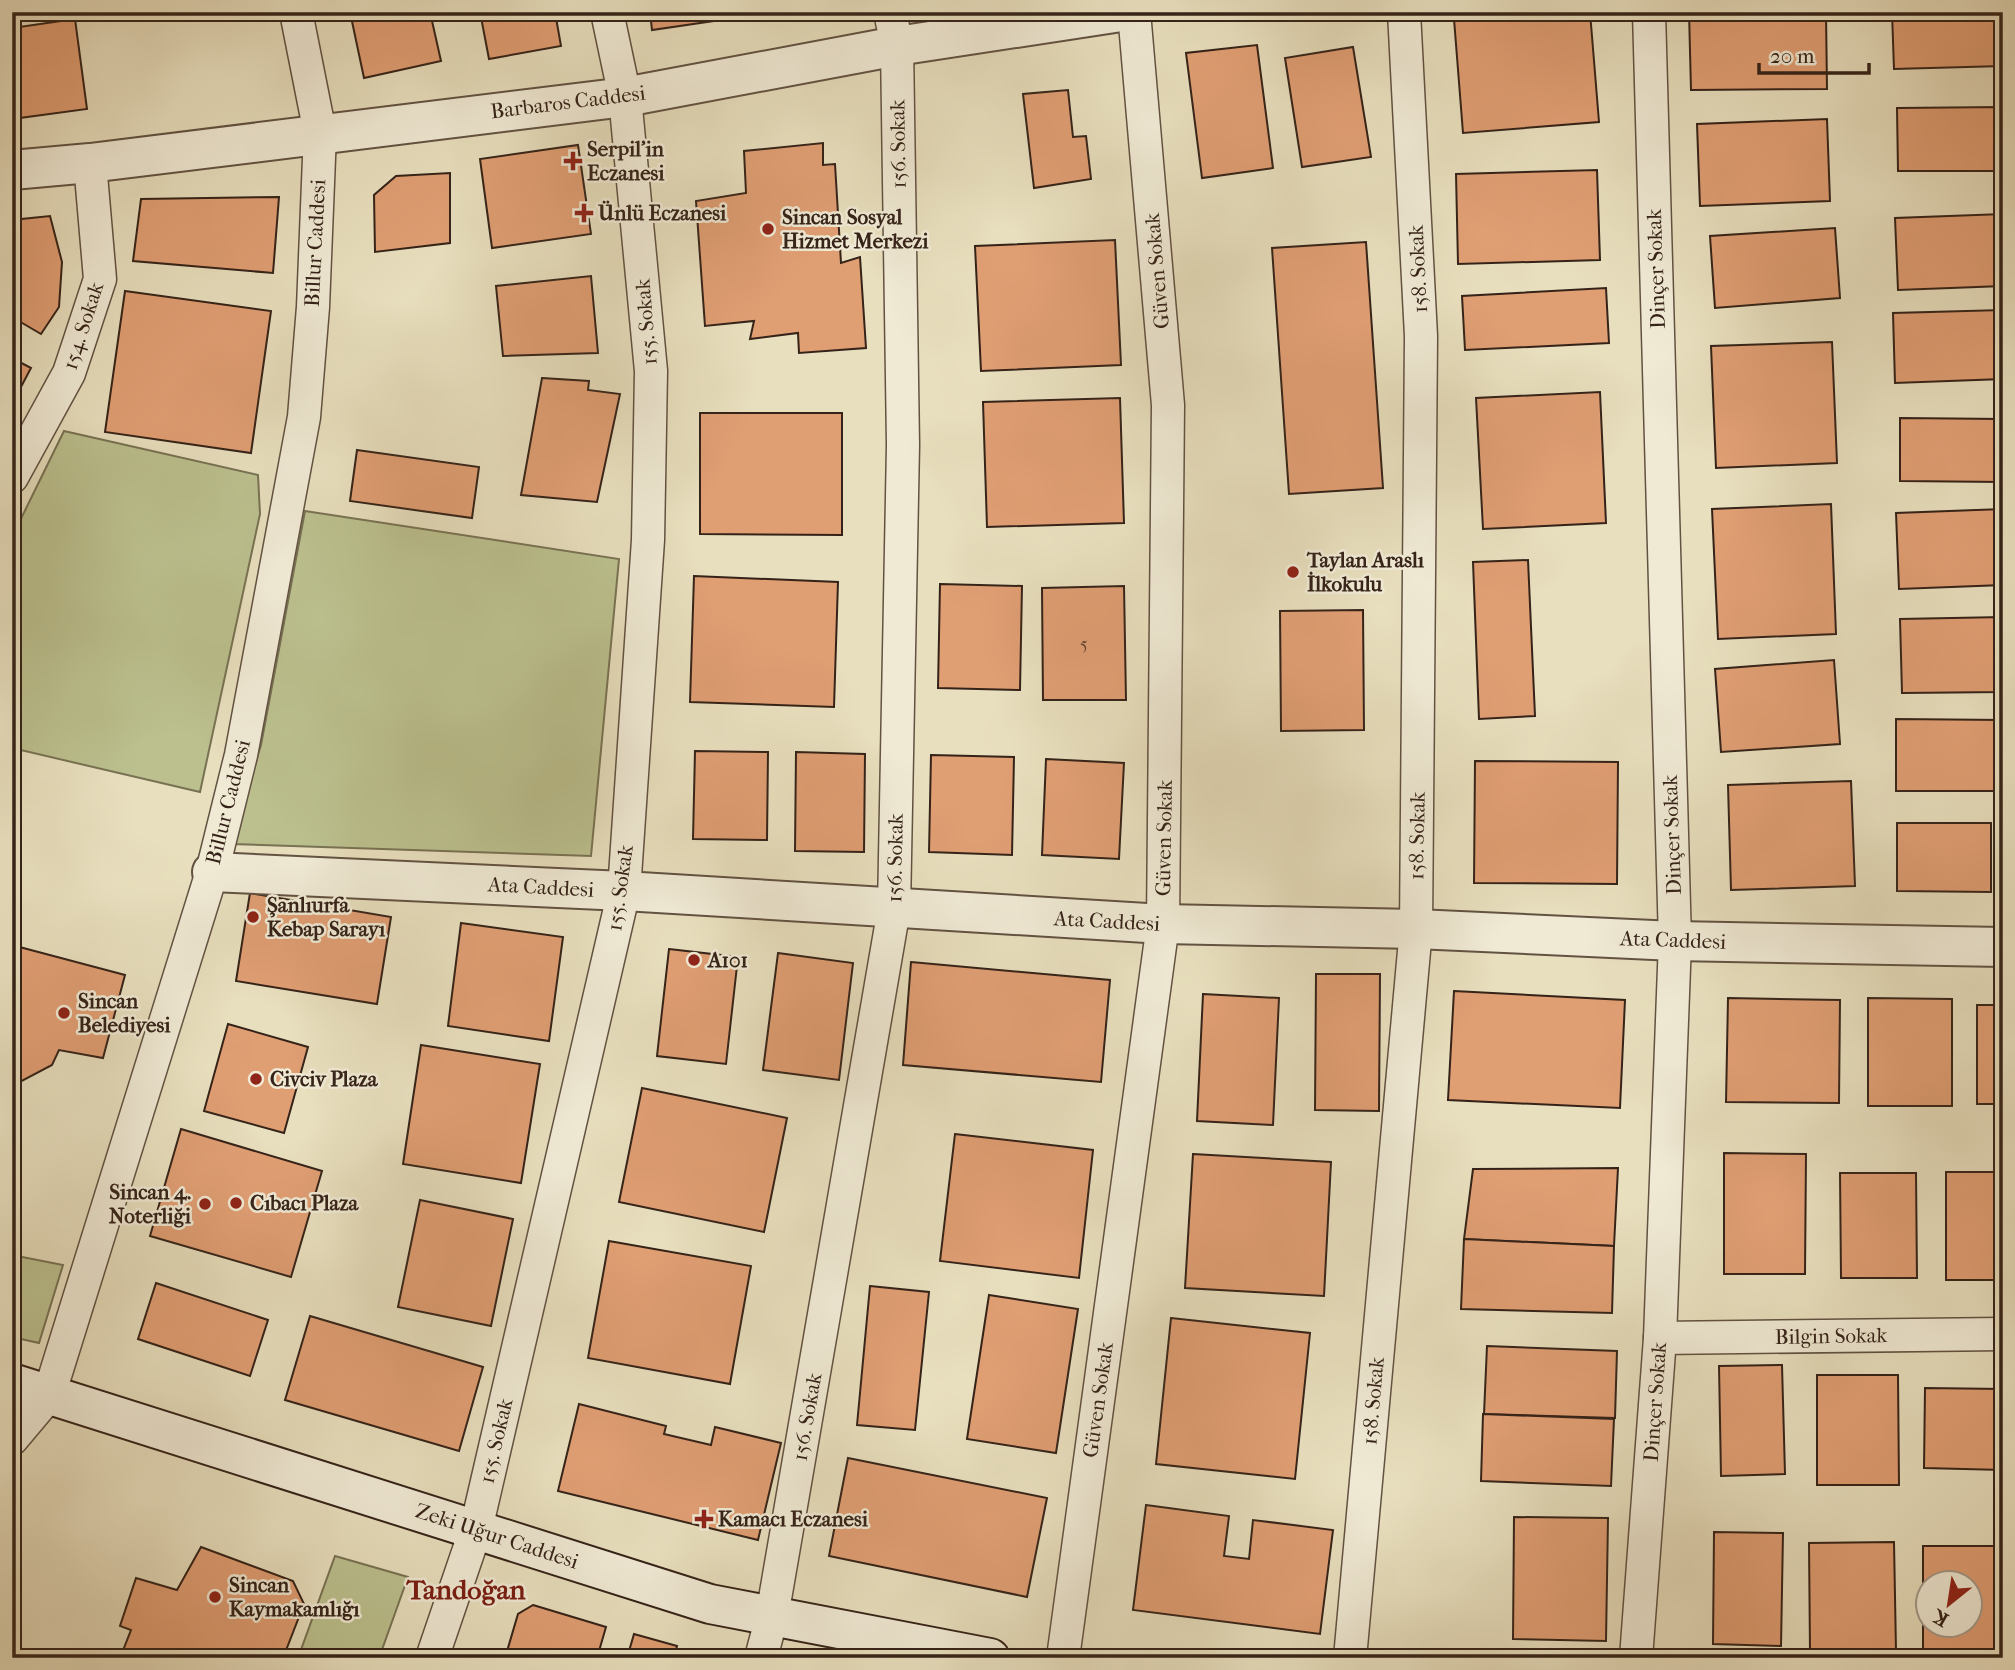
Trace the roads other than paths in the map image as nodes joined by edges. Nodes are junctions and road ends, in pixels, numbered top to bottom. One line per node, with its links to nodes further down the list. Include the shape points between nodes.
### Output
1 (296, 12): 9 (street, Billur Caddesi)
2 (607, 12): 8 (street, 155. Sokak)
3 (1121, 12): 7 (street, Barbaros Caddesi)
4 (1134, 12): 16 (street, Güven Sokak, via 1168,405)
5 (1404, 12): 17 (street, 158. Sokak, via 1421,336)
6 (1649, 12): 18 (street, Dinçer Sokak)
7 (893, 29): 8 (street, Barbaros Caddesi); 15 (street, 156. Sokak, via 903,445)
8 (625, 97): 9 (street, Barbaros Caddesi); 14 (street, 155. Sokak, via 651,371 648,540)
9 (320, 133): 10 (street, Barbaros Caddesi); 13 (street, Billur Caddesi, via 304,417 241,755)
10 (90, 163): 11 (street, Barbaros Caddesi); 12 (street, 154. Sokak, via 100,279 69,373)
11 (12, 170)
12 (12, 477)
13 (212, 872): 14 (street, Ata Caddesi); 23 (street, Billur Caddesi)
14 (624, 891): 15 (street, Ata Caddesi); 25 (street, 155. Sokak)
15 (894, 909): 16 (street, Ata Caddesi); 26 (street, 156. Sokak)
16 (1163, 925): 17 (street, Ata Caddesi); 30 (street, Güven Sokak)
17 (1416, 929): 18 (street, Ata Caddesi); 31 (street, 158. Sokak)
18 (1675, 941): 19 (street, Ata Caddesi); 21 (street, Dinçer Sokak)
19 (2003, 947)
20 (2003, 1334): 21 (street, Bilgin Sokak)
21 (1660, 1338): 32 (street, Dinçer Sokak)
22 (12, 1383): 23 (street, Zeki Uğur Caddesi)
23 (49, 1395): 24 (street, Billur Caddesi); 25 (street, Zeki Uğur Caddesi)
24 (12, 1440)
25 (475, 1530): 26 (street, Zeki Uğur Caddesi, via 710,1604); 27 (street, 155. Sokak)
26 (772, 1616): 28 (street, 156. Sokak); 29 (street, Zeki Uğur Caddesi)
27 (432, 1658)
28 (761, 1658)
29 (990, 1658)
30 (1063, 1658)
31 (1350, 1658)
32 (1636, 1658)

